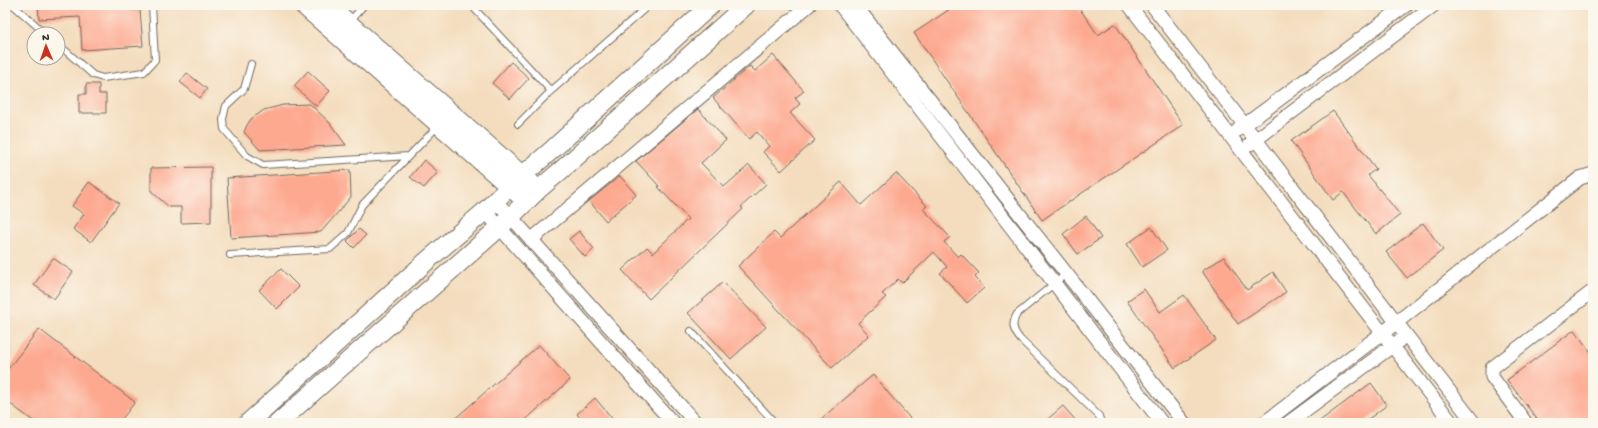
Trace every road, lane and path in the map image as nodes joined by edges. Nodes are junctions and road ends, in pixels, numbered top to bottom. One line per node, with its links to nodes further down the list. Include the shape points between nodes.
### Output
1 (13, 5): 18 (lane)
2 (152, 5): 19 (lane, via 156,60 144,72 107,78 96,76)
3 (303, 5): 23 (street)
4 (328, 5): 17 (street)
5 (364, 5): 17 (lane)
6 (472, 5): 21 (lane)
7 (649, 5): 21 (lane)
8 (711, 5): 30 (street)
9 (746, 5): 31 (street)
10 (809, 5): 34 (street)
11 (840, 5): 37 (street)
12 (855, 5): 36 (street)
13 (1129, 5): 25 (street)
14 (1152, 5): 24 (street)
15 (1406, 5): 24 (street)
16 (1434, 5): 26 (street)
17 (348, 23): 30 (street)
18 (37, 26)
19 (66, 51)
20 (251, 64): 28 (lane, via 244,88 226,106 223,119 224,131 255,162 263,166)
21 (551, 91): 22 (lane)
22 (518, 124)
23 (439, 125): 28 (lane); 30 (street)
24 (1245, 125): 25 (street); 26 (street)
25 (1230, 136): 27 (street)
26 (1256, 139): 27 (street); 39 (street)
27 (1241, 150): 41 (street)
28 (409, 156): 35 (lane, via 362,205 348,233 330,249)
29 (1593, 174): 39 (street, via 1580,178)
30 (516, 181): 31 (street); 32 (street)
31 (532, 196): 33 (street)
32 (490, 206): 33 (street); 44 (street)
33 (505, 222): 34 (street); 45 (street); 46 (street)
34 (530, 240): 47 (street)
35 (230, 255)
36 (1066, 274): 37 (lane); 51 (street)
37 (1054, 284): 49 (lane, via 1017,314 1013,321 1014,331 1099,416); 50 (street)
38 (1593, 291): 56 (street, via 1492,368 1492,377)
39 (1397, 322): 41 (street); 42 (street)
40 (691, 331): 48 (lane)
41 (1383, 333): 43 (street); 52 (street)
42 (1407, 336): 43 (street); 55 (street)
43 (1393, 346): 53 (street); 54 (street)
44 (248, 423)
45 (278, 423)
46 (673, 423)
47 (696, 423)
48 (775, 423)
49 (1101, 423)
50 (1162, 423)
51 (1184, 423)
52 (1264, 423)
53 (1288, 423)
54 (1452, 423)
55 (1474, 423)
56 (1526, 423)

